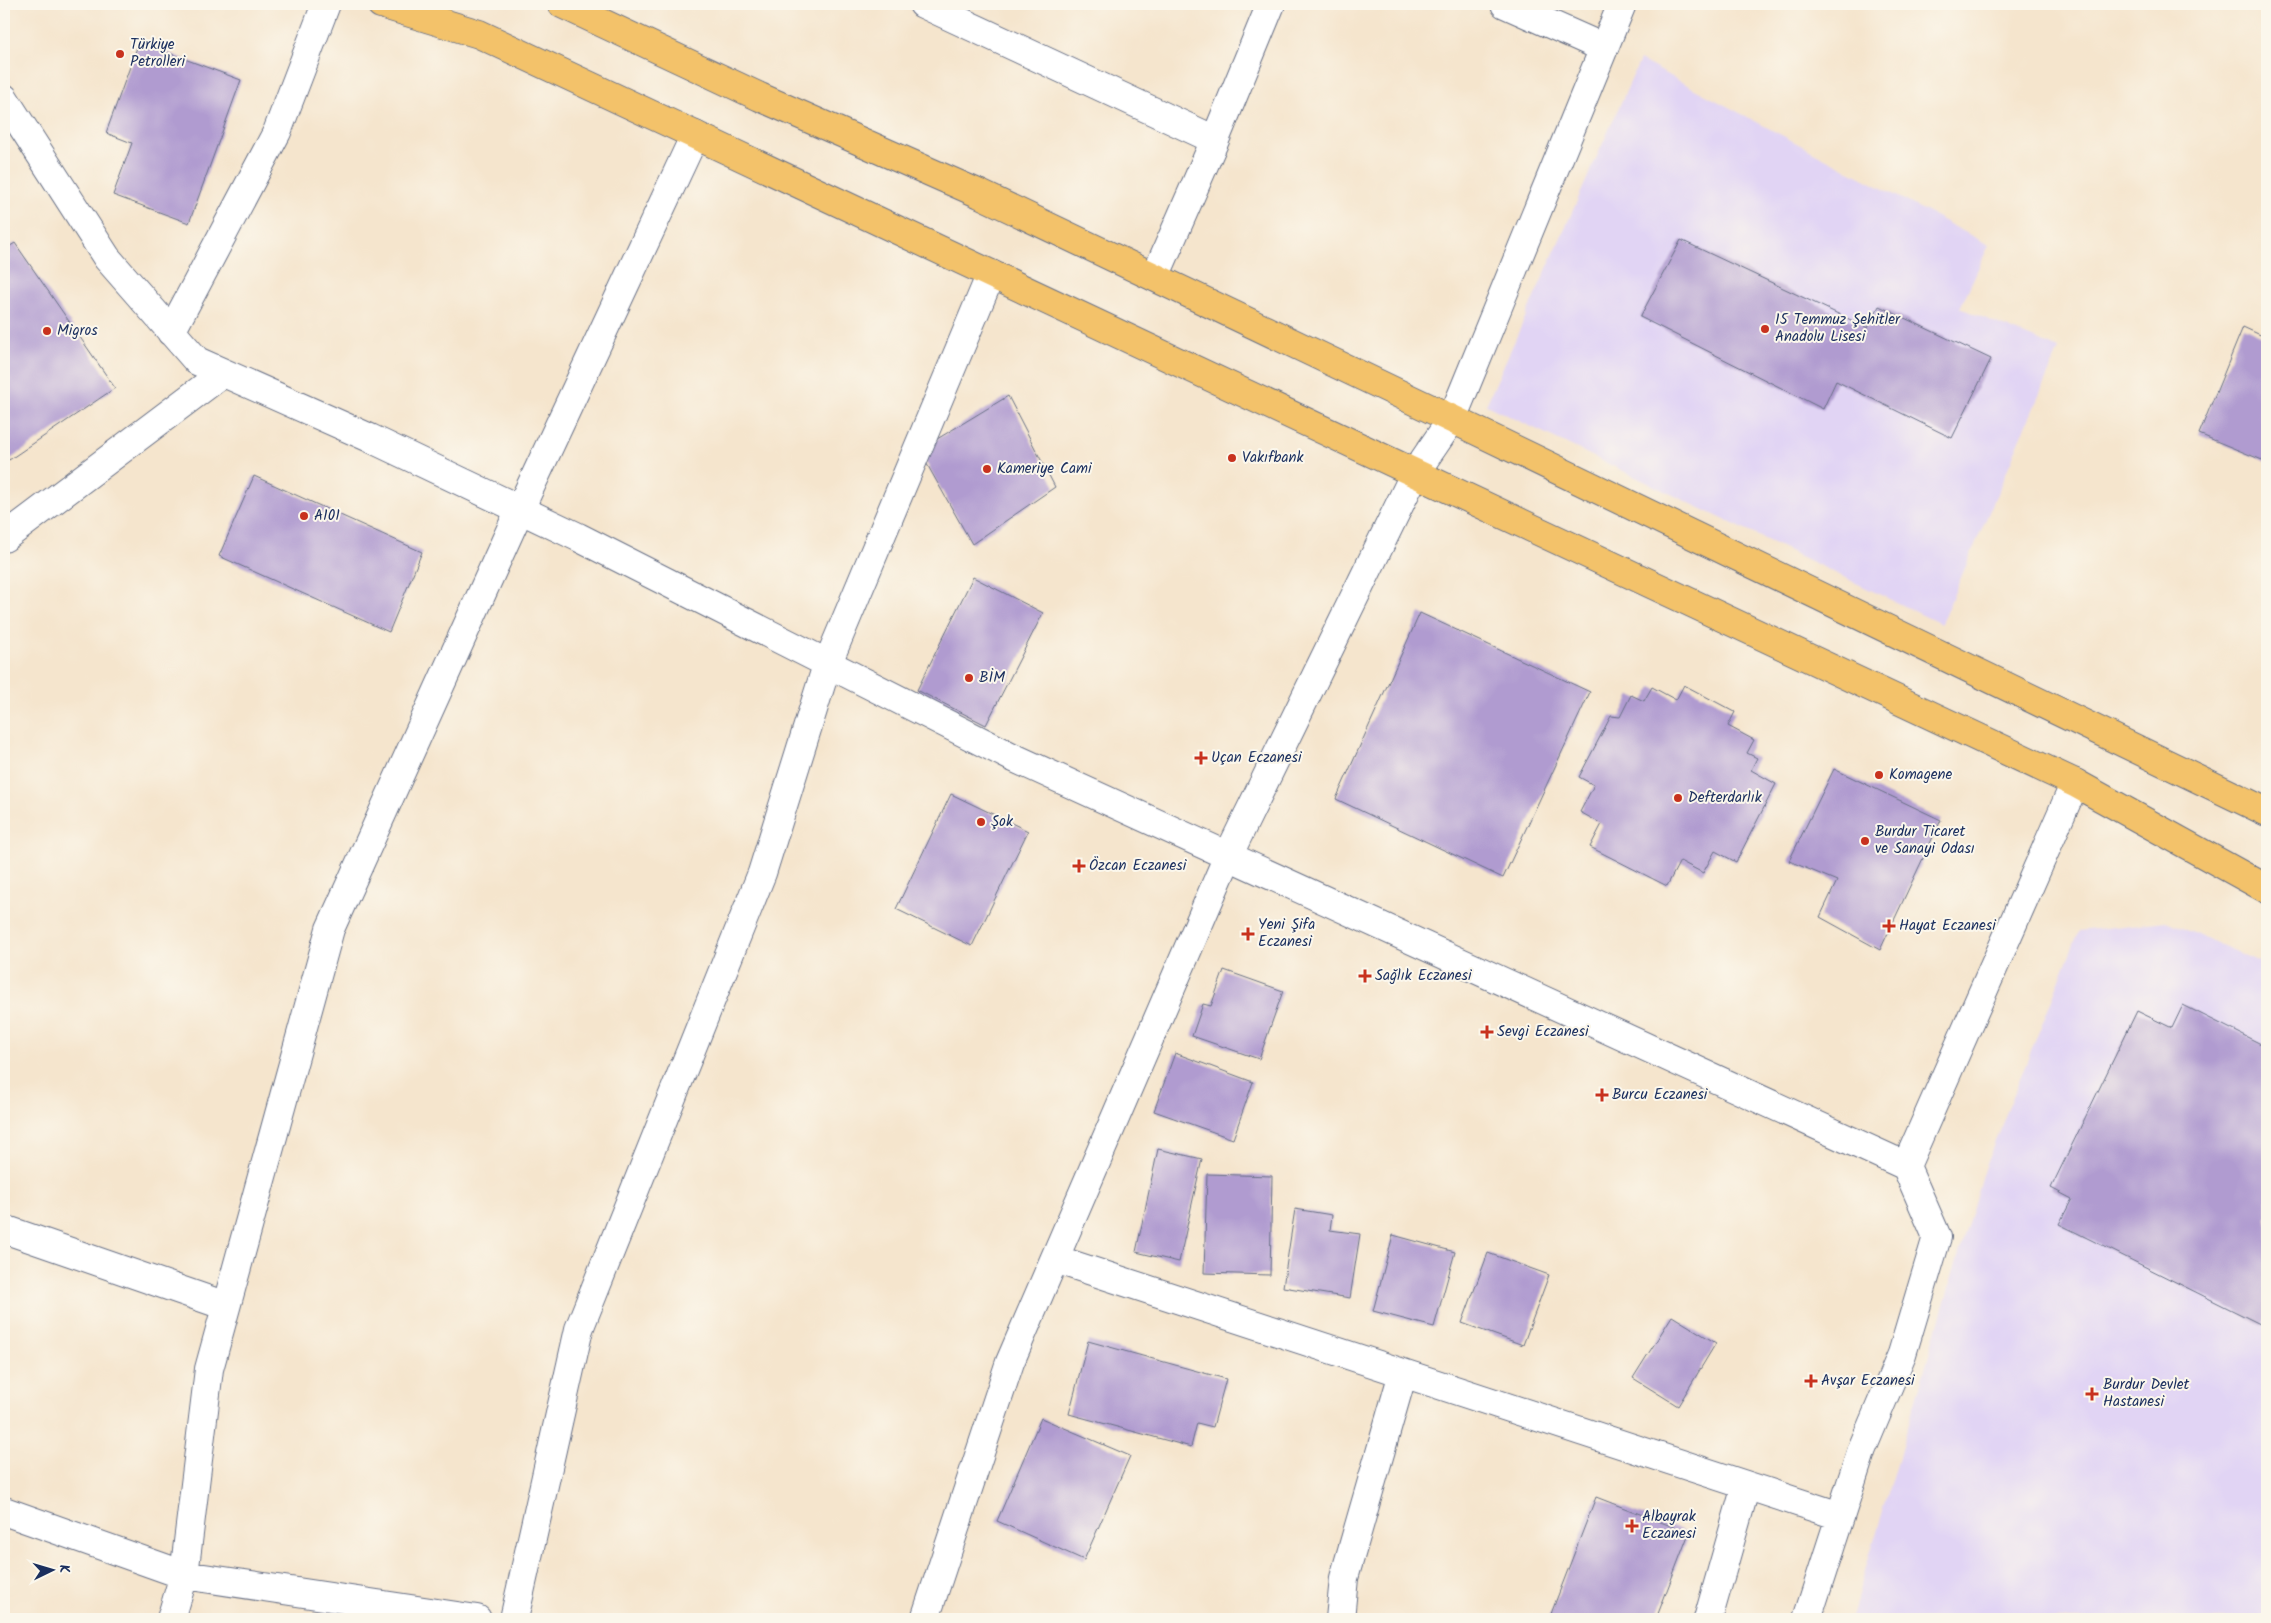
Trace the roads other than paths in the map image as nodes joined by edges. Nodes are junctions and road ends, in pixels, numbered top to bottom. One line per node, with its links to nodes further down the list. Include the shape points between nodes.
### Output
1 (326, 4): 14 (street, via 277,132)
2 (381, 4): 10 (main road, via 480,34)
3 (562, 4): 13 (main road)
4 (923, 4): 11 (street)
5 (1271, 4): 11 (street)
6 (1505, 4): 8 (street)
7 (1622, 4): 8 (street)
8 (1604, 48): 16 (street)
9 (4, 98): 14 (street, via 107,258)
10 (695, 135): 12 (main road); 18 (street)
11 (1214, 140): 13 (street)
12 (991, 274): 17 (main road); 20 (street)
13 (1155, 277): 16 (main road)
14 (171, 332): 15 (street, via 197,362)
15 (223, 373): 18 (street); 19 (street)
16 (1452, 418): 17 (street); 22 (main road)
17 (1415, 473): 21 (main road); 23 (street)
18 (520, 509): 20 (street); 28 (street, via 330,929)
19 (4, 538)
20 (827, 665): 23 (street, via 1012,757); 36 (street, via 762,873 579,1329)
21 (2075, 783): 24 (main road); 25 (street)
22 (2267, 812)
23 (1228, 856): 25 (street); 27 (street)
24 (2267, 889)
25 (1906, 1166): 32 (street, via 1937,1238 1902,1354 1862,1449)
26 (4, 1229): 28 (street)
27 (1055, 1259): 29 (street); 37 (street, via 1010,1362)
28 (226, 1306): 33 (street, via 209,1369)
29 (1403, 1373): 30 (street); 38 (street, via 1344,1578)
30 (1746, 1486): 32 (street); 39 (street)
31 (4, 1511): 33 (street)
32 (1840, 1516): 40 (street)
33 (184, 1574): 34 (street); 35 (street)
34 (171, 1619)
35 (477, 1619)
36 (514, 1619)
37 (925, 1619)
38 (1340, 1619)
39 (1708, 1619)
40 (1807, 1619)

